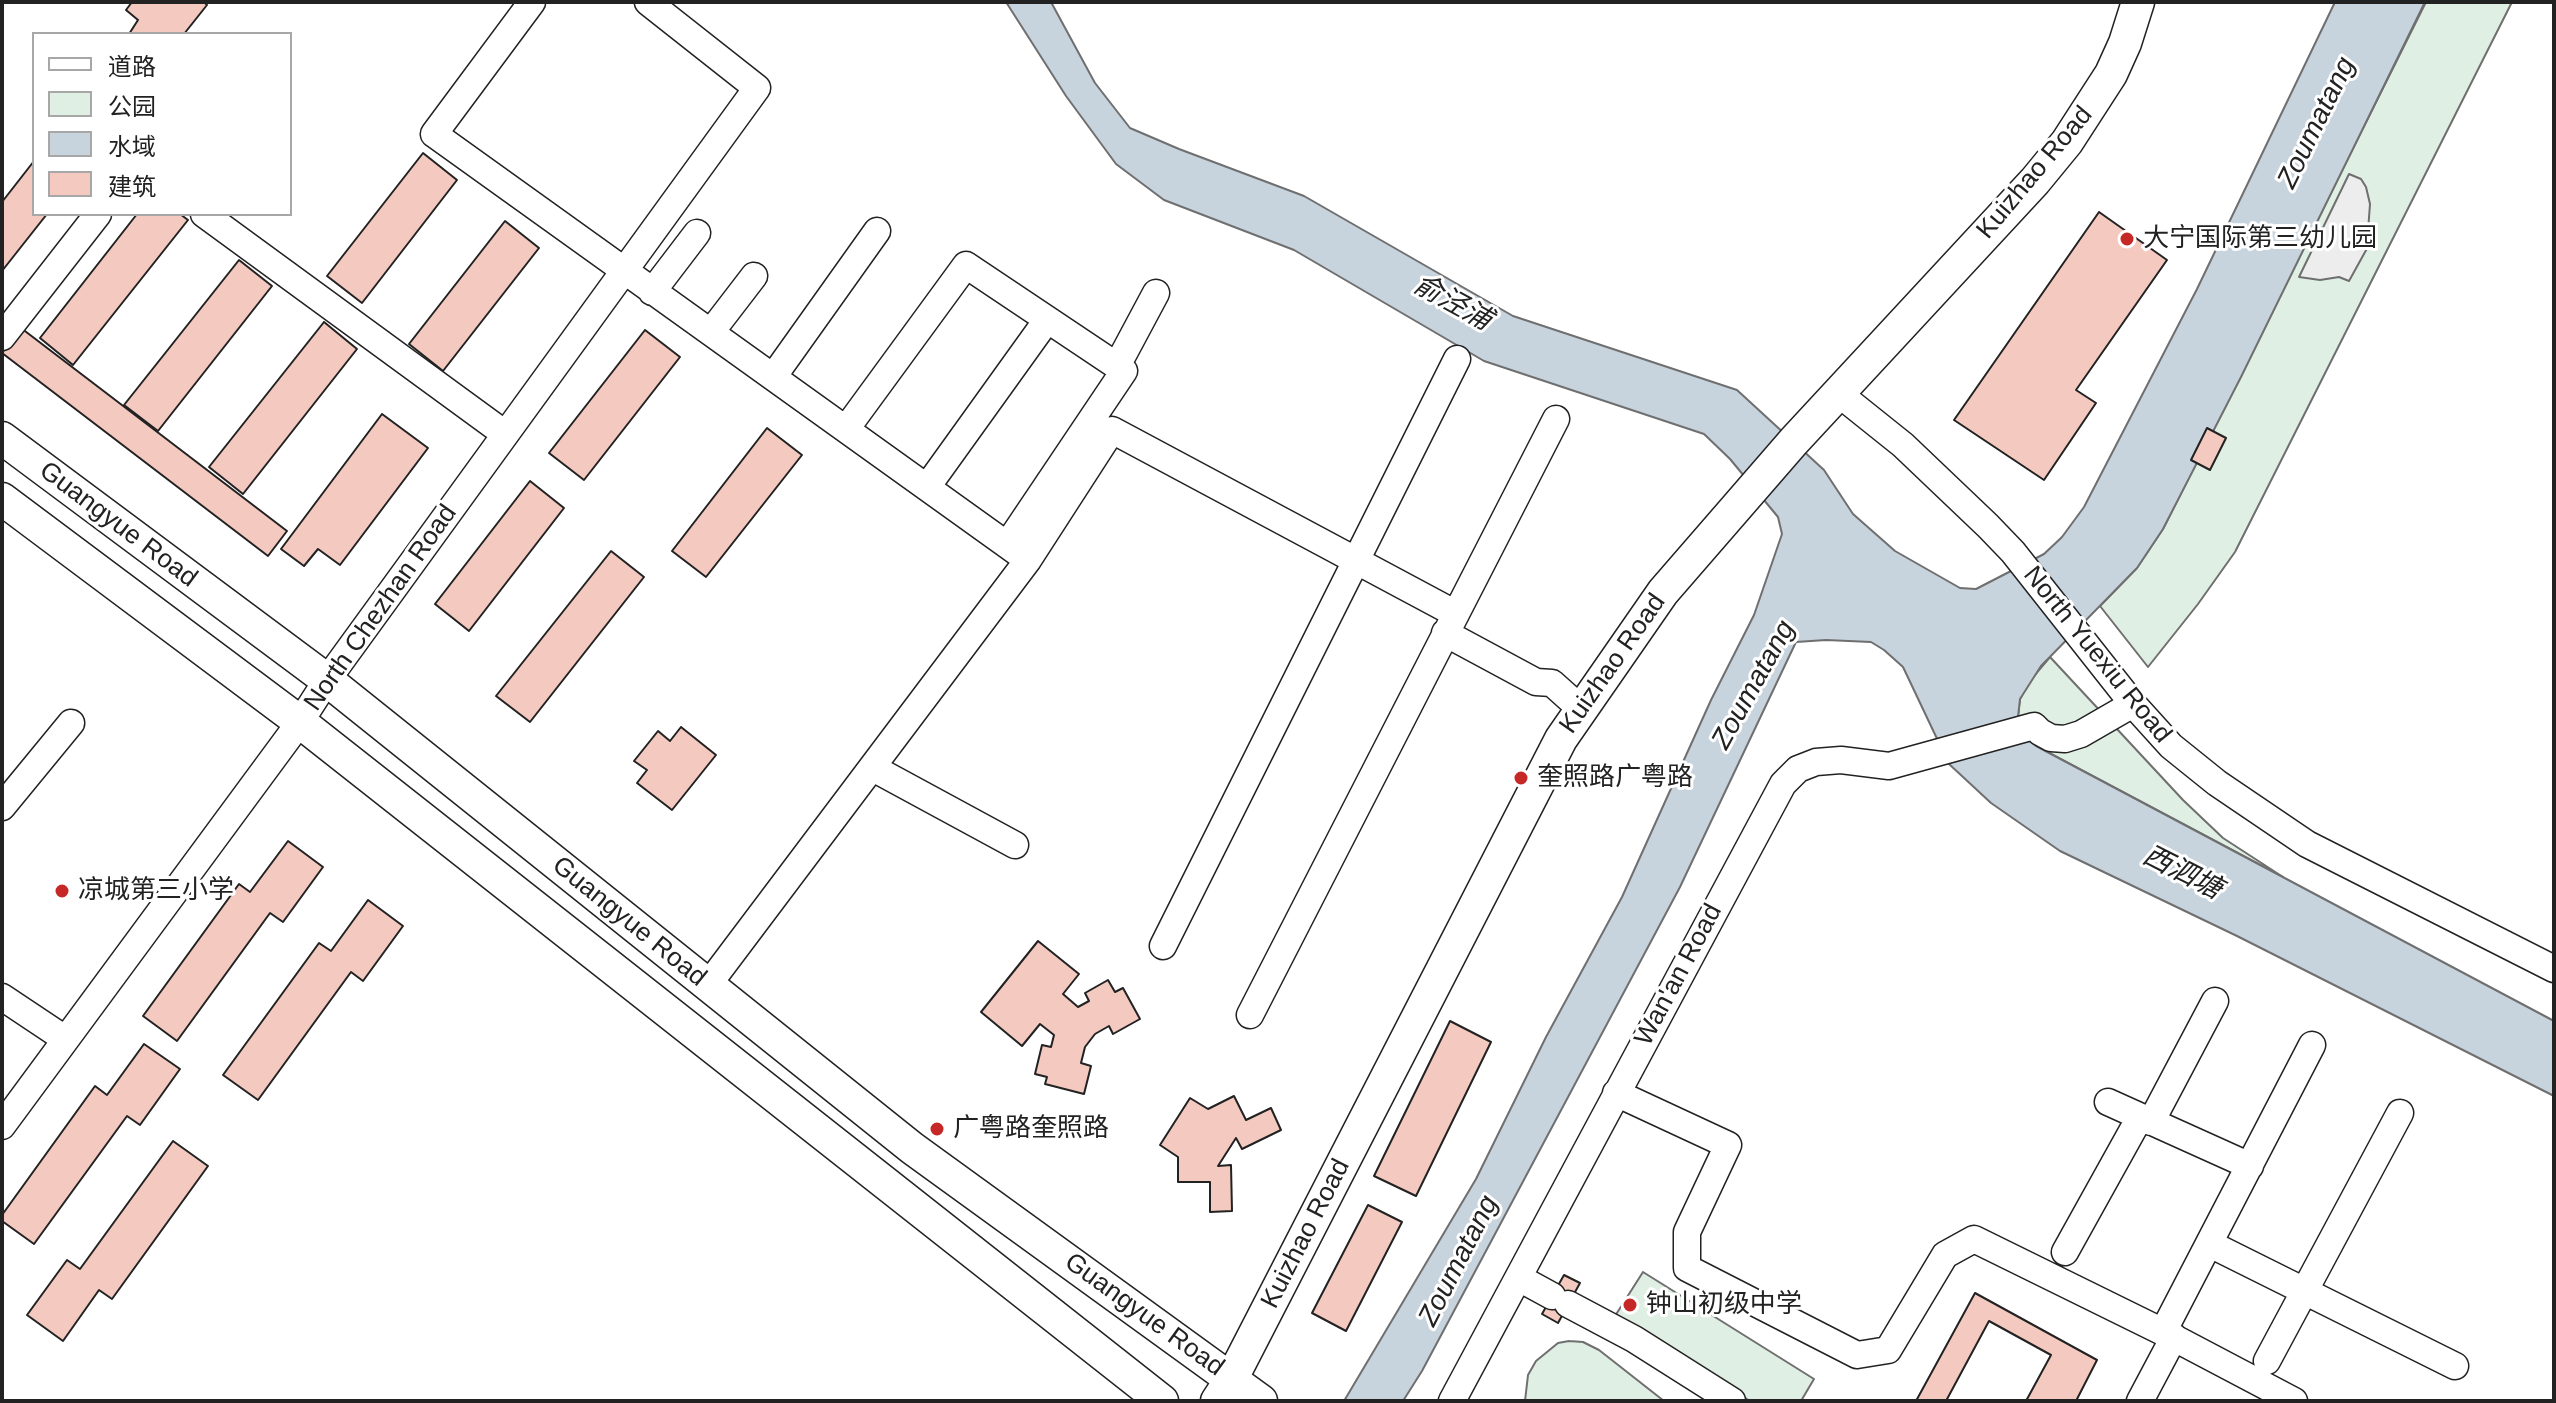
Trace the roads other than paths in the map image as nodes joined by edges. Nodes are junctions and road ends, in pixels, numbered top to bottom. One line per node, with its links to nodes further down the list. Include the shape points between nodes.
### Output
1 (532, 2): 10 (street, via 434,134)
2 (627, 2): 5 (street)
3 (648, 2): 5 (street)
4 (2136, 6): 20 (main road, Kuizhao Road, via 2111,74 2067,142)
5 (754, 92): 10 (street, North Chezhan Road)
6 (96, 216): 16 (street)
7 (207, 216): 23 (street)
8 (877, 231): 19 (street)
9 (697, 233): 12 (street)
10 (624, 271): 12 (street); 23 (street, North Chezhan Road)
11 (754, 276): 15 (street)
12 (652, 292): 15 (street)
13 (1156, 293): 18 (street)
14 (1047, 320): 18 (street); 22 (street, via 966,265); 25 (street)
15 (711, 332): 19 (street)
16 (2, 337)
17 (1457, 359): 28 (street)
18 (1117, 366): 27 (street, via 1124,371)
19 (773, 377): 22 (street)
20 (1838, 393): 31 (street, North Yuexiu Road, via 1903,445 2013,552); 32 (main road, Kuizhao Road, via 1663,592)
21 (1556, 419): 29 (street)
22 (846, 429): 25 (street)
23 (505, 434): 30 (street, North Chezhan Road)
24 (2, 438): 30 (main road, Guangyue Road)
25 (927, 487): 27 (street)
26 (2, 499): 33 (main road, Guangyue Road)
27 (1018, 553): 28 (street, via 1112,430); 35 (street)
28 (1355, 560): 29 (street); 38 (street)
29 (1451, 623): 32 (street, via 1536,682 1552,683); 43 (street)
30 (327, 680): 33 (street, North Chezhan Road); 40 (main road, Guangyue Road)
31 (2133, 704): 39 (street, North Yuexiu Road, via 2205,774 2307,844); 46 (street, Wan'an Road, via 2065,739 2051,738 2034,726 1889,766 1841,760 1798,769 1783,784)
32 (1581, 709): 59 (main road, Kuizhao Road)
33 (300, 722): 44 (street, North Chezhan Road); 60 (main road, Guangyue Road)
34 (71, 723): 36 (street)
35 (873, 768): 37 (street); 40 (street)
36 (2, 807)
37 (1015, 845)
38 (1163, 946)
39 (2554, 969)
40 (708, 985): 59 (main road, Guangyue Road)
41 (2, 997): 44 (street)
42 (2215, 1001): 49 (street)
43 (1250, 1015)
44 (65, 1039): 50 (street, North Chezhan Road)
45 (2312, 1045): 51 (street)
46 (1616, 1093): 54 (street, Wan'an Road); 56 (street, via 1728,1145 1687,1232 1687,1268 1857,1355 1888,1350 1945,1255 1974,1239)
47 (2108, 1102): 49 (street)
48 (2400, 1113): 55 (street)
49 (2146, 1119): 51 (street); 53 (street)
50 (2, 1126)
51 (2250, 1166): 52 (street)
52 (2210, 1244): 55 (street); 56 (street)
53 (2065, 1252)
54 (1519, 1278): 62 (street, Wan'an Road); 63 (street, via 1634,1339)
55 (2304, 1289): 57 (street); 58 (street)
56 (2168, 1334): 64 (street); 65 (street)
57 (2267, 1361)
58 (2455, 1366)
59 (1224, 1390): 61 (main road, Guangyue Road)
60 (1162, 1401)
61 (1261, 1401)
62 (1452, 1401)
63 (1732, 1401)
64 (2140, 1401)
65 (2294, 1401)

